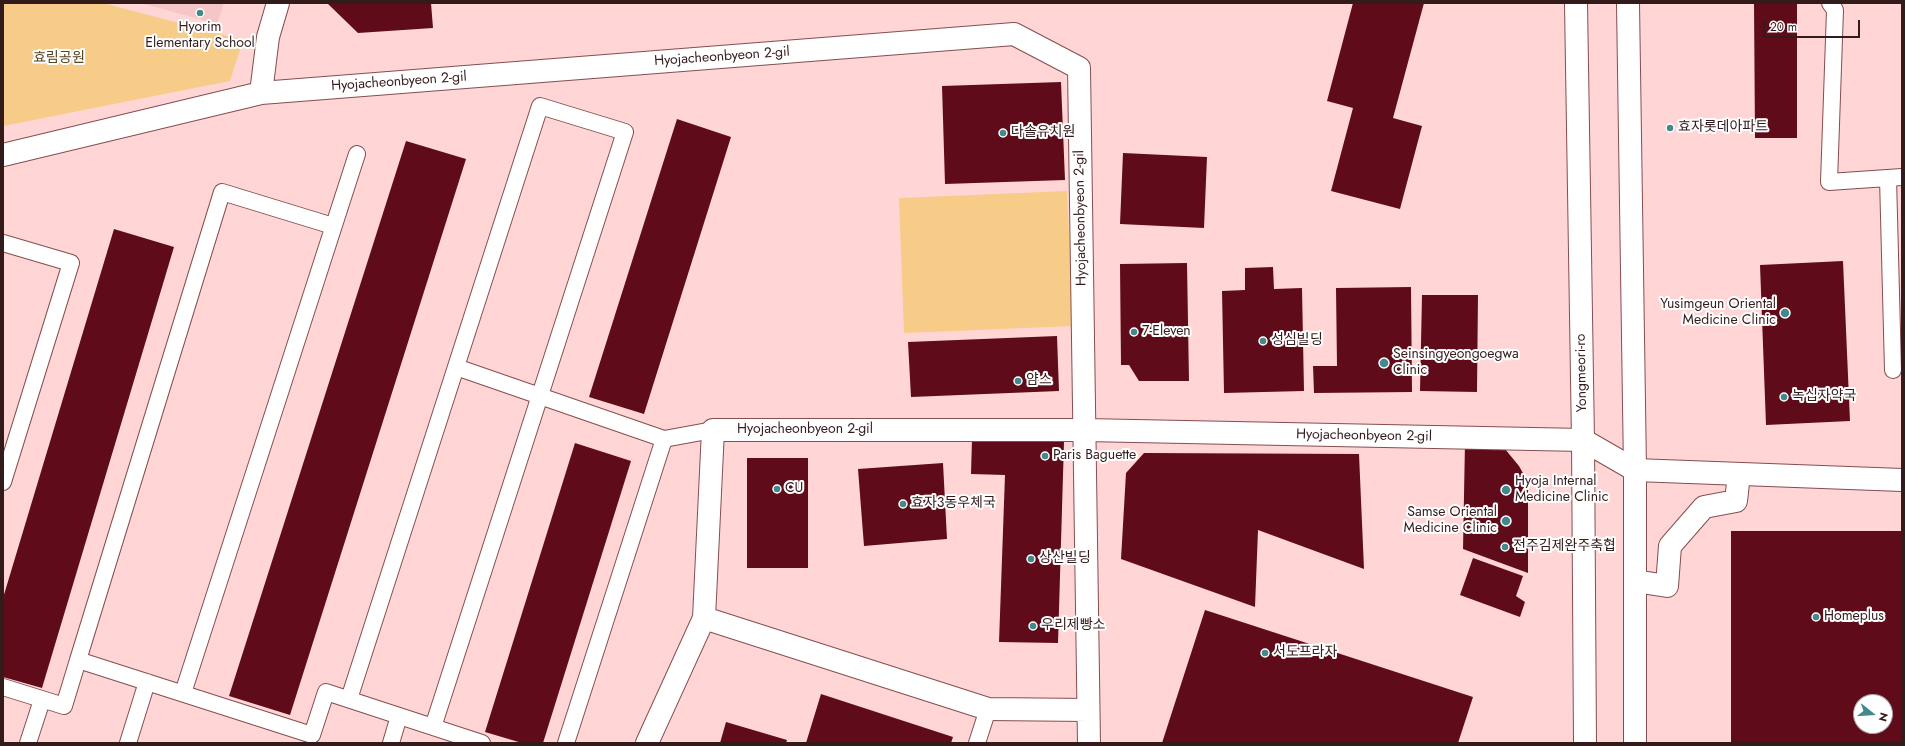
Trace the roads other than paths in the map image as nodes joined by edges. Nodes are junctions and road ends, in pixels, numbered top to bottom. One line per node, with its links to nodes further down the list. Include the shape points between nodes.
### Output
1 (278, 3): 5 (street, via 268,38)
2 (1576, 3): 17 (street, Yongmeori-ro)
3 (1628, 3): 18 (street)
4 (1830, 3): 8 (lane, via 1835,10 1829,182)
5 (261, 93): 7 (street, Hyojacheonbyeon 2-gil); 15 (street, Hyojacheonbyeon 2-gil, via 1014,34 1079,68)
6 (357, 154): 9 (lane)
7 (3, 155)
8 (1895, 178): 12 (lane)
9 (333, 226): 24 (lane, via 222,192); 27 (lane)
10 (3, 243): 21 (lane, via 71,263)
11 (456, 367): 13 (lane); 13 (lane, via 540,106 625,132); 28 (lane)
12 (1893, 370)
13 (540, 396): 16 (lane); 33 (lane)
14 (713, 430): 15 (street, Hyojacheonbyeon 2-gil); 16 (lane); 23 (street)
15 (1085, 430): 17 (street, Hyojacheonbyeon 2-gil); 31 (street, Hyojacheonbyeon 2-gil)
16 (664, 439): 38 (lane)
17 (1583, 440): 18 (street, Hyojacheonbyeon 2-gil); 42 (street, Yongmeori-ro)
18 (1635, 470): 19 (street); 22 (street)
19 (1739, 474): 20 (street); 22 (street, via 1736,501 1704,507 1670,546 1667,586)
20 (1902, 480)
21 (3, 482)
22 (1635, 581): 43 (street)
23 (704, 618): 30 (street); 39 (street)
24 (78, 660): 25 (lane); 29 (lane, via 64,706)
25 (147, 682): 27 (lane); 35 (lane)
26 (3, 687): 29 (lane)
27 (183, 693): 28 (lane, via 312,735 326,692)
28 (349, 699): 32 (lane)
29 (42, 700): 34 (lane)
30 (988, 709): 31 (street); 40 (lane)
31 (1088, 710): 41 (street, Hyojacheonbyeon 2-gil)
32 (399, 716): 33 (lane); 36 (lane)
33 (433, 727): 37 (lane)
34 (28, 743)
35 (128, 743)
36 (391, 743)
37 (482, 743)
38 (566, 743)
39 (647, 743)
40 (977, 743)
41 (1089, 743)
42 (1585, 743)
43 (1635, 743)

